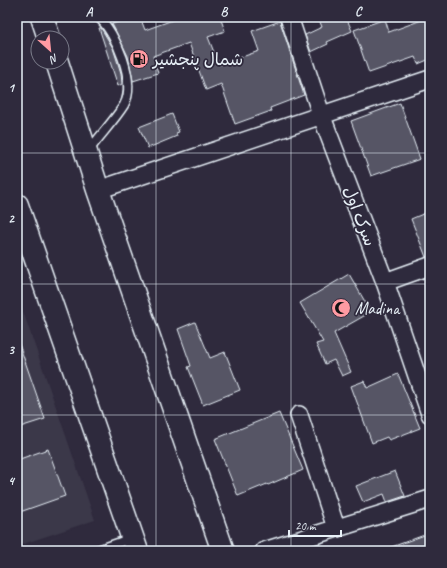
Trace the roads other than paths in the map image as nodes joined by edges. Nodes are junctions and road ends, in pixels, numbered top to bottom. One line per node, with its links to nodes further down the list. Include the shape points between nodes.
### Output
1 (42, 17): 4 (main road)
2 (98, 17): 8 (lane, via 114,37 123,57 128,81 125,104)
3 (289, 17): 7 (street, سرک‌ اول)
4 (46, 30)
5 (60, 70): 8 (main road)
6 (430, 80): 7 (street)
7 (322, 117): 9 (street); 12 (street, سرک‌ اول)
8 (86, 154): 9 (main road)
9 (98, 190): 19 (main road)
10 (17, 205): 17 (main road)
11 (430, 266): 12 (street)
12 (385, 282): 13 (street, سرک‌ اول)
13 (430, 414)
14 (299, 415): 16 (street)
15 (430, 499): 16 (street)
16 (336, 528): 20 (street)
17 (135, 544): 18 (lane)
18 (95, 551)
19 (223, 551)
20 (264, 551)

